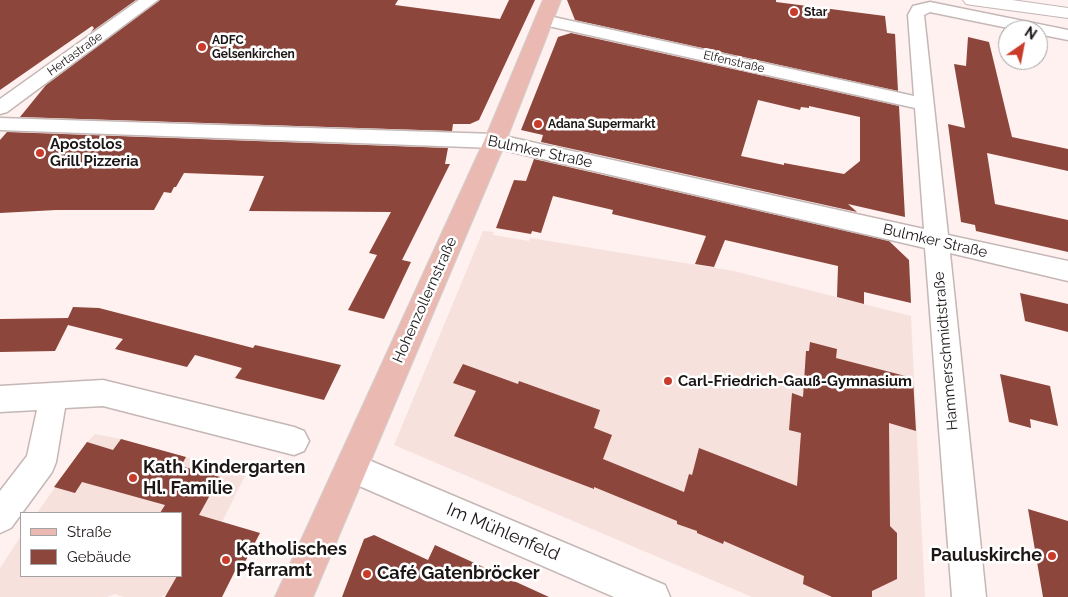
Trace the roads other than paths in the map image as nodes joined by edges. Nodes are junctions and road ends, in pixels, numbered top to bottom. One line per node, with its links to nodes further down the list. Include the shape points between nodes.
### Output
1 (150, 0): 8 (street, Hertastraße)
2 (552, 0): 5 (main road, Hohenzollernstraße)
3 (972, 0): 4 (main road)
4 (1068, 13)
5 (544, 20): 7 (street, Elfenstraße); 10 (main road, Hohenzollernstraße)
6 (1068, 35): 7 (street, Hammerschmidtstraße, via 936,8 919,10 916,15)
7 (923, 104): 11 (street, Hammerschmidtstraße)
8 (0, 108)
9 (0, 124): 10 (street, Bulmker Straße)
10 (495, 141): 11 (street, Bulmker Straße); 16 (main road, Hohenzollernstraße)
11 (936, 241): 12 (street, Bulmker Straße); 20 (street, Hammerschmidtstraße)
12 (1068, 271)
13 (54, 396): 14 (street); 15 (street, via 103,393); 17 (street, via 41,462)
14 (0, 399)
15 (294, 441)
16 (352, 468): 18 (main road, Hohenzollernstraße); 19 (street, Im Mühlenfeld)
17 (0, 517)
18 (294, 597)
19 (654, 597)
20 (969, 597)

